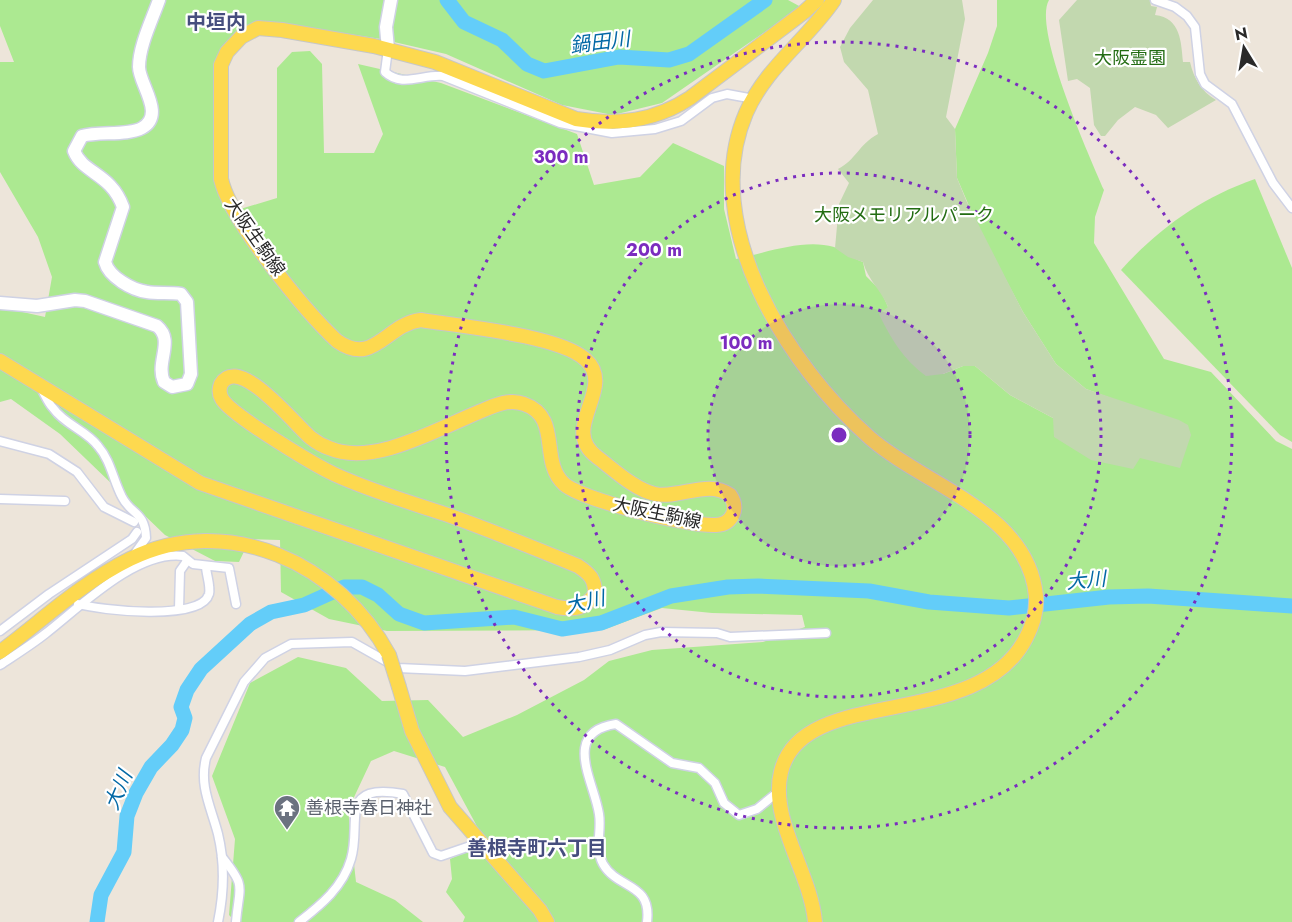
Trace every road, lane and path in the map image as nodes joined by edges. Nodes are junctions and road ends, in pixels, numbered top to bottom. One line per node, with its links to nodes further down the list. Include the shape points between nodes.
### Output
1 (159, 0): 10 (main road, via 139,67 152,106 147,123 132,130 82,136 74,151 82,163 115,188 123,207 105,262 107,269 143,292 181,294 187,302 191,374 187,384 172,387 164,382 160,369 164,331 157,326 85,301 37,306)
2 (391, 0): 7 (main road, via 386,27)
3 (817, 0): 7 (main road, 大阪生駒線, via 690,98 671,110 634,121 594,122 576,118 435,62)
4 (834, 0): 8 (main road, via 772,70)
5 (1155, 0): 6 (street)
6 (1172, 3): 9 (street, via 1195,27 1204,84 1232,104 1273,183)
7 (388, 49): 8 (street, via 386,72 393,79 443,76 560,123 612,133 655,129 681,121 712,98 727,94); 12 (main road, 大阪生駒線, via 258,28 240,37 227,52 221,64 221,179 224,194 241,224 327,332 350,348 371,348 403,325 421,320 548,343 575,352 592,368 596,388 582,422 586,445 594,455 651,493 670,495 715,487 724,490 733,499 732,516 716,525 650,515 567,487 555,473 547,428 537,410 522,403 505,402 380,452 349,455 312,440 245,378 229,377 223,381 219,389 226,405 309,462 590,574 595,594 583,607 557,607 200,483)
8 (753, 99): 28 (main road, via 738,138 734,191 747,255 768,312 817,383 871,439 992,520 1017,545 1032,579 1036,614 1010,662 980,684 951,695 820,726 796,743 788,755)
9 (1292, 208)
10 (0, 303)
11 (0, 361): 12 (main road, 大阪生駒線)
12 (41, 388): 18 (street, via 52,409 100,448 122,498 141,516 146,538)
13 (0, 441): 16 (street, via 49,454 77,472 104,507)
14 (0, 499): 15 (street)
15 (65, 501)
16 (134, 522)
17 (136, 532): 24 (street, via 132,539 60,592)
18 (132, 558): 26 (main road, via 79,590); 29 (main road, bridge, via 165,547 216,542 265,549 315,572 358,609 377,633 389,655 425,761 450,807)
19 (187, 561): 20 (street); 21 (street, via 177,555 142,565); 23 (street, via 180,571)
20 (206, 566): 22 (street, via 230,568); 23 (street, via 209,593 204,601)
21 (78, 603): 23 (street, via 149,614); 27 (street, via 45,634)
22 (236, 604)
23 (179, 609)
24 (0, 631)
25 (826, 633): 30 (street, via 730,637 717,633 661,632 579,657 465,671 398,668 352,642 291,644 265,658 244,682 206,758 203,784)
26 (0, 652)
27 (0, 665)
28 (778, 792): 35 (street, via 757,809 739,815 724,803 715,783 699,768 672,763 616,724 592,734 583,752 600,817 600,858 608,871 644,896 649,911); 36 (main road, via 783,820 813,902)
29 (479, 843): 33 (street, via 441,856 433,853 403,794 370,792 359,802 354,814 352,858 344,876 326,902); 34 (main road)
30 (222, 856): 31 (street); 32 (street, via 239,877)
31 (218, 922)
32 (236, 922)
33 (299, 922)
34 (547, 922)
35 (647, 922)
36 (815, 922)

